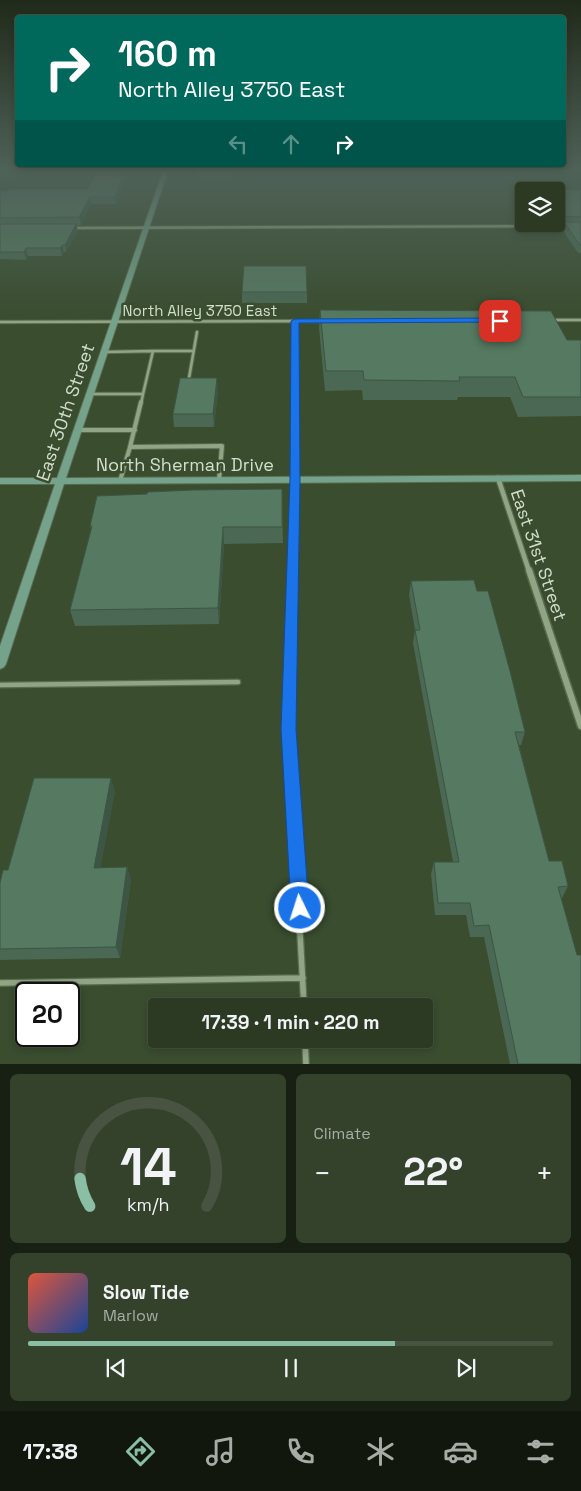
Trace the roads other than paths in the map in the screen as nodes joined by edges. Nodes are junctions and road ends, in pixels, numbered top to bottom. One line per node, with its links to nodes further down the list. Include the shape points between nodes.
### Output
1 (148, 221): 3 (main road, East 30th Street)
2 (581, 226): 3 (street)
3 (146, 227): 4 (street); 10 (main road, East 30th Street)
4 (66, 228)
5 (545, 320): 6 (lane)
6 (581, 320)
7 (295, 321): 8 (lane, North Alley 3750 East); 10 (lane, North Alley 3750 East); 24 (lane)
8 (334, 321)
9 (0, 322): 10 (lane, North Alley 3750 East)
10 (114, 322): 14 (main road, East 30th Street)
11 (197, 332): 13 (lane)
12 (153, 351): 13 (lane); 14 (lane); 17 (lane)
13 (193, 351): 15 (lane)
14 (105, 352): 16 (main road, East 30th Street)
15 (189, 378)
16 (92, 394): 17 (lane); 18 (main road, East 30th Street)
17 (143, 394): 19 (lane)
18 (78, 430): 19 (lane); 26 (main road, East 30th Street)
19 (135, 430): 20 (lane)
20 (130, 447): 23 (lane, via 222,446); 27 (lane)
21 (498, 478): 22 (main road, North Sherman Drive); 24 (main road, North Sherman Drive); 31 (street, East 31st Street)
22 (581, 478)
23 (219, 480): 24 (main road, North Sherman Drive); 27 (main road, North Sherman Drive)
24 (295, 480): 32 (lane, via 288,729)
25 (0, 481): 26 (main road, North Sherman Drive)
26 (60, 481): 27 (main road, North Sherman Drive); 28 (main road, East 30th Street)
27 (120, 481)
28 (0, 664)
29 (238, 682): 30 (lane)
30 (0, 685)
31 (581, 726)
32 (303, 978): 33 (lane); 34 (lane)
33 (0, 983)
34 (304, 998)
35 (305, 1048): 36 (lane)
36 (306, 1064)

